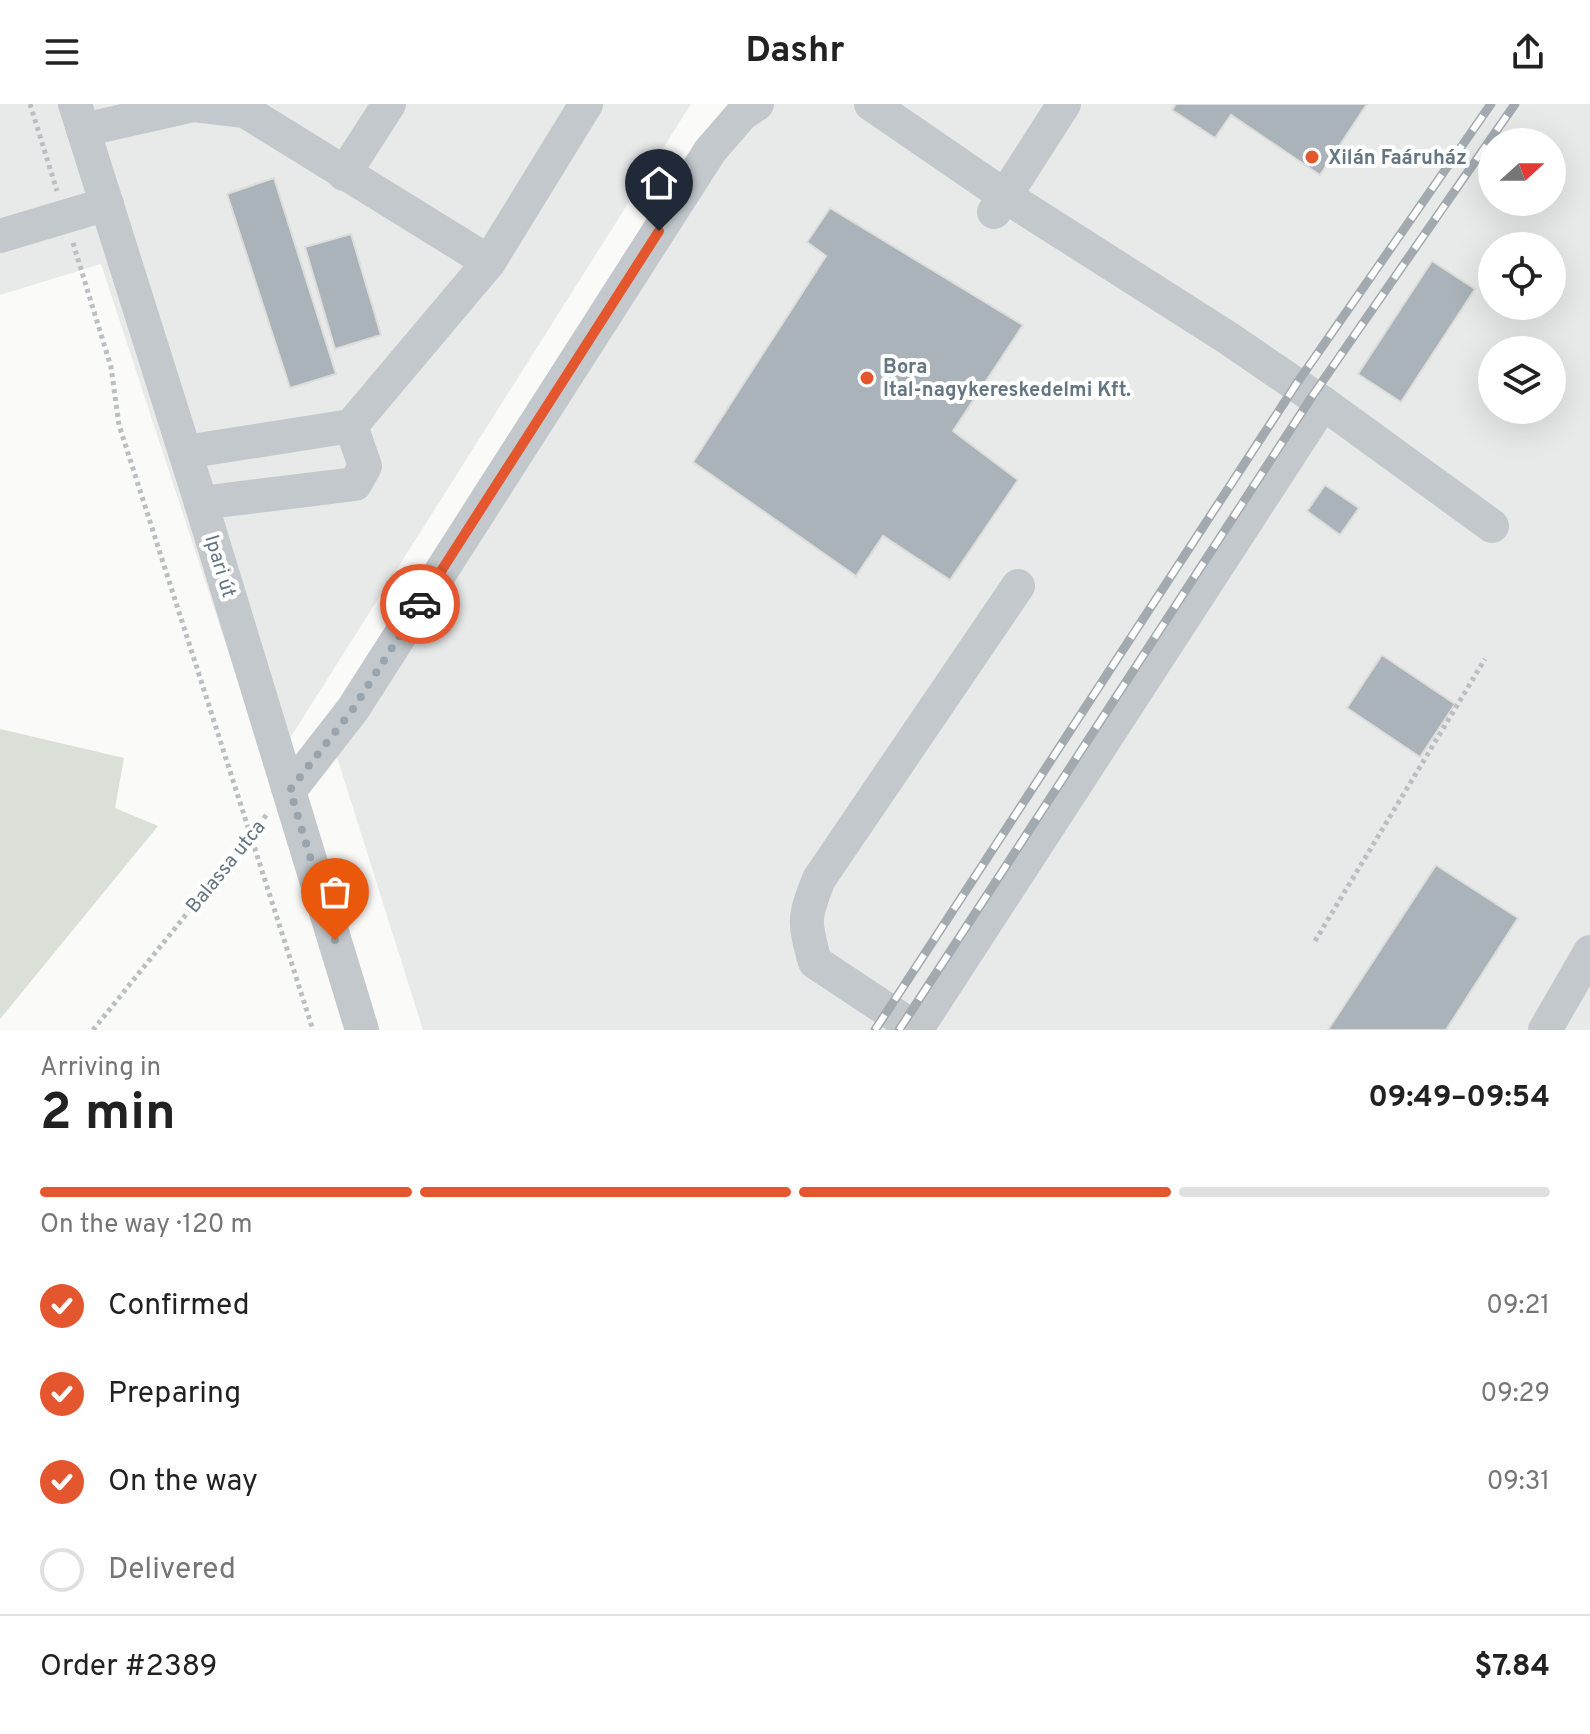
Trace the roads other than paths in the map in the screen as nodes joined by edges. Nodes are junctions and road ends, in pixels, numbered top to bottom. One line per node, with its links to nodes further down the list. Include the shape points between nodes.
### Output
1 (389, 104): 8 (street)
2 (586, 104): 12 (street)
3 (757, 104): 19 (street, via 710,151 353,709)
4 (871, 104): 10 (street)
5 (1064, 104): 10 (street)
6 (194, 105): 7 (street); 8 (street, via 245,111)
7 (79, 117): 9 (street, Ipari út)
8 (344, 174): 12 (street)
9 (107, 204): 11 (street); 15 (street, Ipari út)
10 (1000, 204): 13 (street, via 1174,317 1228,338)
11 (0, 236)
12 (489, 262): 14 (street)
13 (1323, 403): 17 (street); 21 (street)
14 (351, 426): 15 (street); 16 (street, via 365,466 355,484)
15 (185, 452): 16 (street, Ipari út)
16 (201, 503): 19 (street, Ipari út)
17 (1492, 526)
18 (1018, 586): 21 (street, via 819,879 809,904 805,924 815,962)
19 (290, 790): 22 (street, Ipari út)
20 (1590, 952): 23 (street)
21 (924, 1027)
22 (362, 1030)
23 (1545, 1030)

